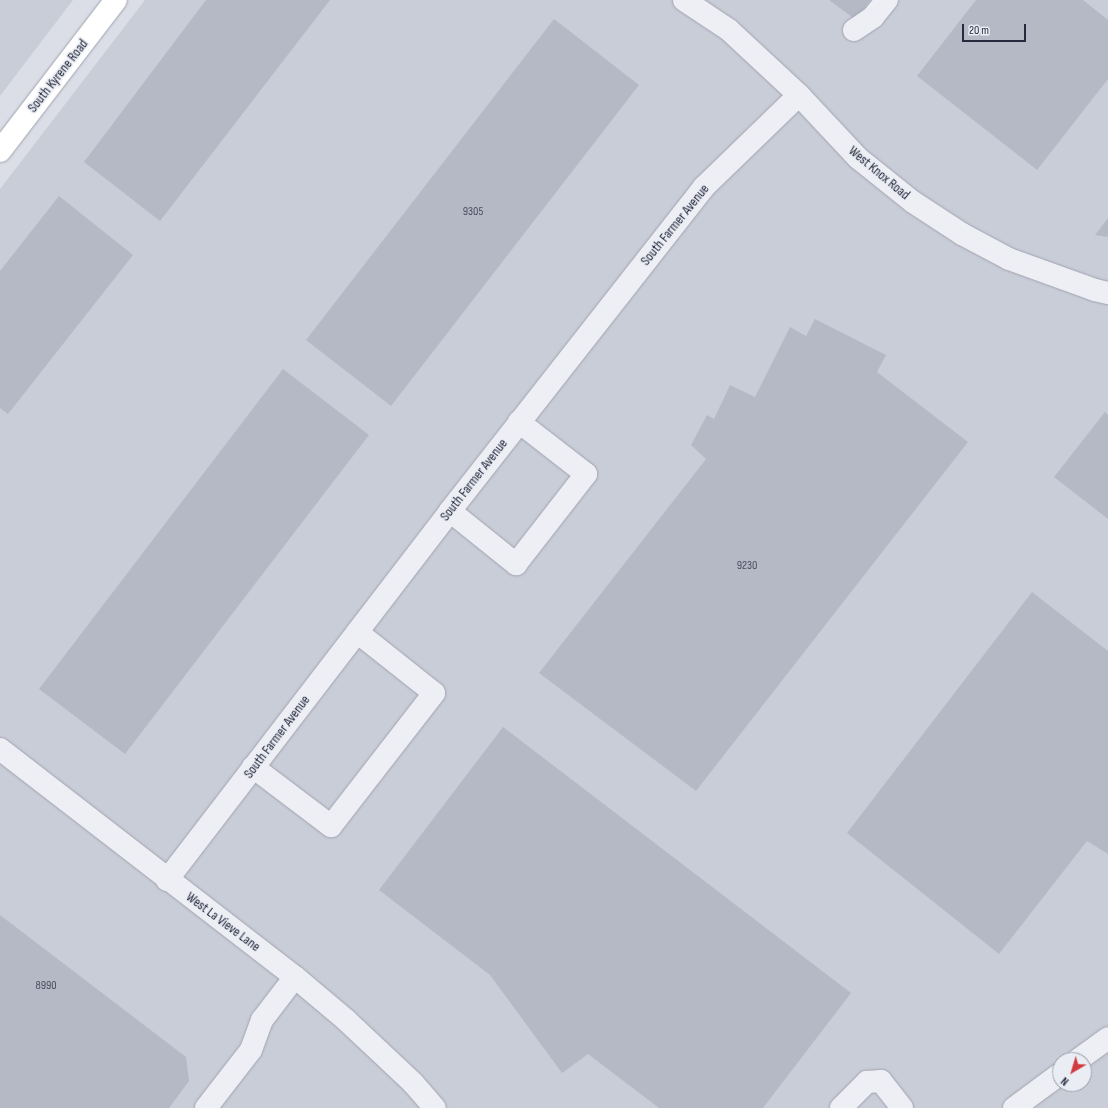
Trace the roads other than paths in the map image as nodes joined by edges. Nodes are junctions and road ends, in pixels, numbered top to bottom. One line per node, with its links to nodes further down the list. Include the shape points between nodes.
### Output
1 (116, 0): 6 (main road, South Kyrene Road)
2 (684, 0): 5 (street, West Knox Road, via 729,30)
3 (887, 0): 4 (street, via 873,17)
4 (854, 30)
5 (799, 95): 7 (street, West Knox Road, via 858,158 913,202 962,234 1009,259); 8 (street, South Farmer Avenue, via 704,187)
6 (0, 151)
7 (1108, 293)
8 (519, 422): 9 (street, South Farmer Avenue); 9 (street, via 586,474 516,564)
9 (450, 511): 10 (street, South Farmer Avenue)
10 (357, 632): 12 (street, South Farmer Avenue); 12 (street, via 434,693 331,826)
11 (0, 749): 13 (street, West La Vieve Lane)
12 (253, 767): 13 (street, South Farmer Avenue)
13 (167, 880): 14 (street, West La Vieve Lane)
14 (295, 977): 18 (street, via 262,1020 251,1050); 19 (street, West La Vieve Lane, via 385,1055)
15 (1108, 1038): 16 (street)
16 (1089, 1052)
17 (1052, 1080): 22 (street)
18 (206, 1108)
19 (435, 1108)
20 (841, 1108): 21 (street, via 867,1082 881,1081)
21 (902, 1108)
22 (1014, 1108)

